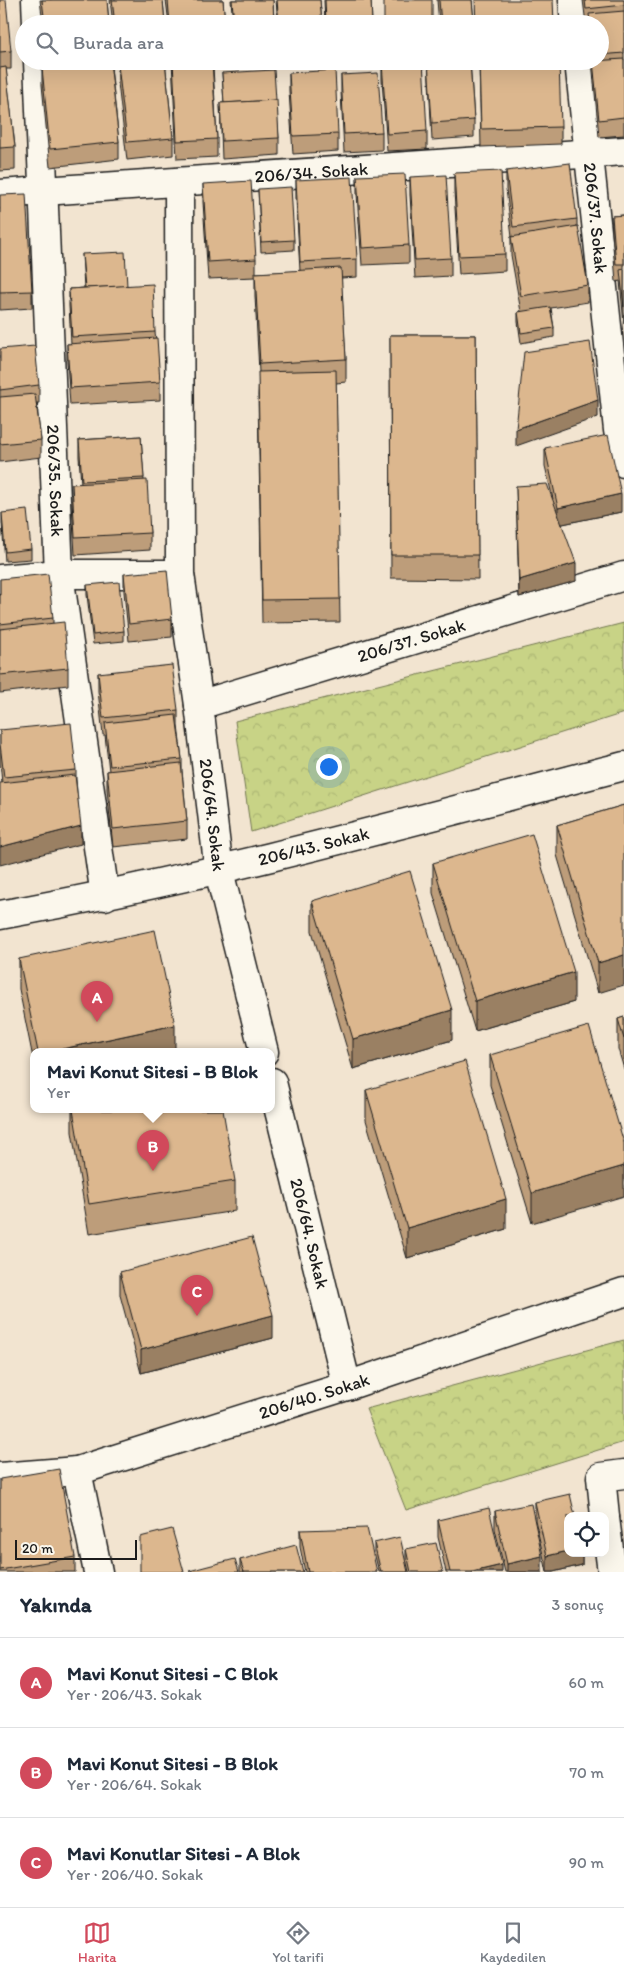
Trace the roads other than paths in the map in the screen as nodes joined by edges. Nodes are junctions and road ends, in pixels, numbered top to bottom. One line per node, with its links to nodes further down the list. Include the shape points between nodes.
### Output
1 (36, 0): 3 (street)
2 (573, 0): 4 (street)
3 (37, 15)
4 (574, 15)
5 (38, 70): 10 (street, 206/35. Sokak)
6 (580, 70): 8 (street, 206/37. Sokak)
7 (624, 151): 8 (street, 206/34. Sokak)
8 (588, 155): 9 (street, 206/34. Sokak); 12 (street, 206/37. Sokak)
9 (180, 182): 10 (street, 206/34. Sokak); 15 (street, 206/64. Sokak)
10 (44, 192): 11 (street, 206/34. Sokak); 14 (street, 206/35. Sokak)
11 (0, 194)
12 (621, 430): 13 (street, 206/37. Sokak)
13 (624, 463)
14 (59, 574): 15 (street); 17 (street); 21 (street, 206/35. Sokak)
15 (180, 574): 18 (street, 206/64. Sokak)
16 (624, 576): 18 (street, 206/37. Sokak)
17 (0, 579)
18 (199, 705): 20 (street, 206/64. Sokak)
19 (624, 766): 20 (street, 206/43. Sokak)
20 (219, 871): 21 (street, 206/43. Sokak); 23 (street, 206/64. Sokak)
21 (105, 896): 22 (street, 206/43. Sokak)
22 (0, 915)
23 (263, 1048)
24 (275, 1094): 26 (street, 206/64. Sokak)
25 (624, 1292): 26 (street, 206/40. Sokak)
26 (347, 1386): 27 (street, 206/40. Sokak)
27 (77, 1471): 29 (street, 206/40. Sokak); 32 (street)
28 (624, 1474): 30 (street, via 600,1478)
29 (0, 1477)
30 (604, 1512)
31 (609, 1548): 33 (street)
32 (98, 1572)
33 (612, 1572)

